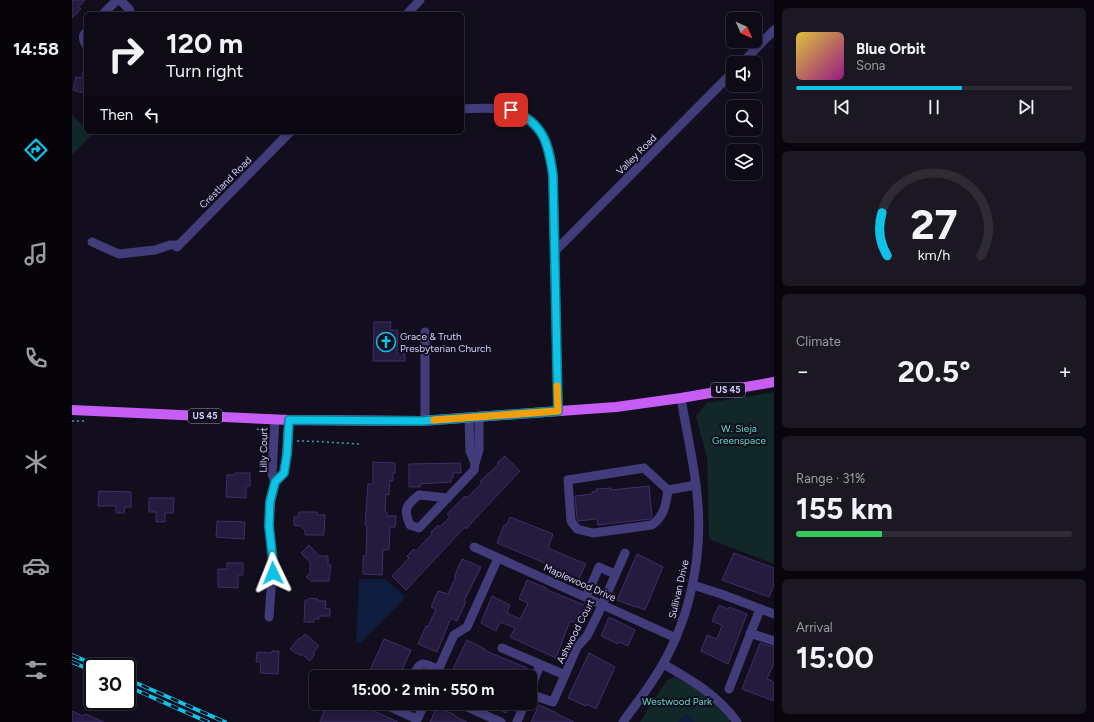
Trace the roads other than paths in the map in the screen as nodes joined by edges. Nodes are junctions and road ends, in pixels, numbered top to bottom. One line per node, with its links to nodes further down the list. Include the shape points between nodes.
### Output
1 (118, 0): 3 (street); 4 (street)
2 (420, 0): 5 (street)
3 (105, 12)
4 (130, 12)
5 (408, 12)
6 (774, 30): 7 (street)
7 (749, 56)
8 (726, 79): 12 (street, Valley Road)
9 (464, 109): 12 (street, via 511,110 522,114 539,129 547,142 553,175)
10 (288, 134): 11 (street, Crestland Road, via 177,246 119,254)
11 (92, 242)
12 (555, 252): 17 (street)
13 (425, 332): 21 (street)
14 (774, 382): 15 (main road, US 45)
15 (681, 398): 17 (main road, US 45, via 616,407); 23 (street, Sullivan Drive)
16 (72, 410): 19 (main road, US 45)
17 (558, 411): 18 (main road, US 45)
18 (474, 418): 21 (main road, US 45); 25 (street, via 479,450 474,470)
19 (275, 419): 20 (main road, US 45); 22 (street, Lilly Court, via 272,474)
20 (289, 420): 21 (main road, US 45); 22 (street, Lilly Court, via 284,473)
21 (425, 421)
22 (275, 482): 35 (street, Lilly Court, via 270,502 269,526 273,562)
23 (696, 485): 24 (street); 30 (street, Sullivan Drive, via 699,539)
24 (668, 490): 24 (street, via 664,511 659,520 652,525 593,534 577,529 571,521 568,480 644,468)
25 (448, 498): 25 (street, via 419,528 410,525 406,515 408,504 419,496)
26 (474, 547): 28 (street, Maplewood Drive)
27 (625, 553): 29 (street, Ashwood Court)
28 (498, 558): 31 (street, Maplewood Drive); 44 (street, via 467,627 454,635)
29 (615, 574): 31 (street, via 599,567); 32 (street, Ashwood Court)
30 (692, 585): 33 (street); 37 (street, Sullivan Drive)
31 (586, 597): 32 (street, Maplewood Drive)
32 (602, 604): 37 (street, Maplewood Drive); 46 (street, Ashwood Court, via 587,636 577,647)
33 (760, 608): 34 (street); 36 (street)
34 (774, 614)
35 (269, 617)
36 (750, 633): 38 (street); 47 (street)
37 (676, 638): 40 (street, Sullivan Drive)
38 (774, 641)
39 (502, 648): 41 (street, Ashwood Court)
40 (663, 664): 56 (street, Sullivan Drive); 57 (street, via 711,693)
41 (540, 665): 45 (street, Ashwood Court); 46 (street, Ashwood Court)
42 (416, 670): 43 (street, via 417,666 428,664)
43 (433, 670)
44 (438, 670)
45 (537, 672)
46 (565, 675): 48 (street, Ashwood Court, via 553,702)
47 (729, 689)
48 (537, 696)
49 (404, 710): 53 (street)
50 (421, 710): 53 (street)
51 (473, 710): 54 (street)
52 (522, 710): 55 (street)
53 (416, 720)
54 (500, 722)
55 (517, 722)
56 (623, 722)
57 (737, 722)

